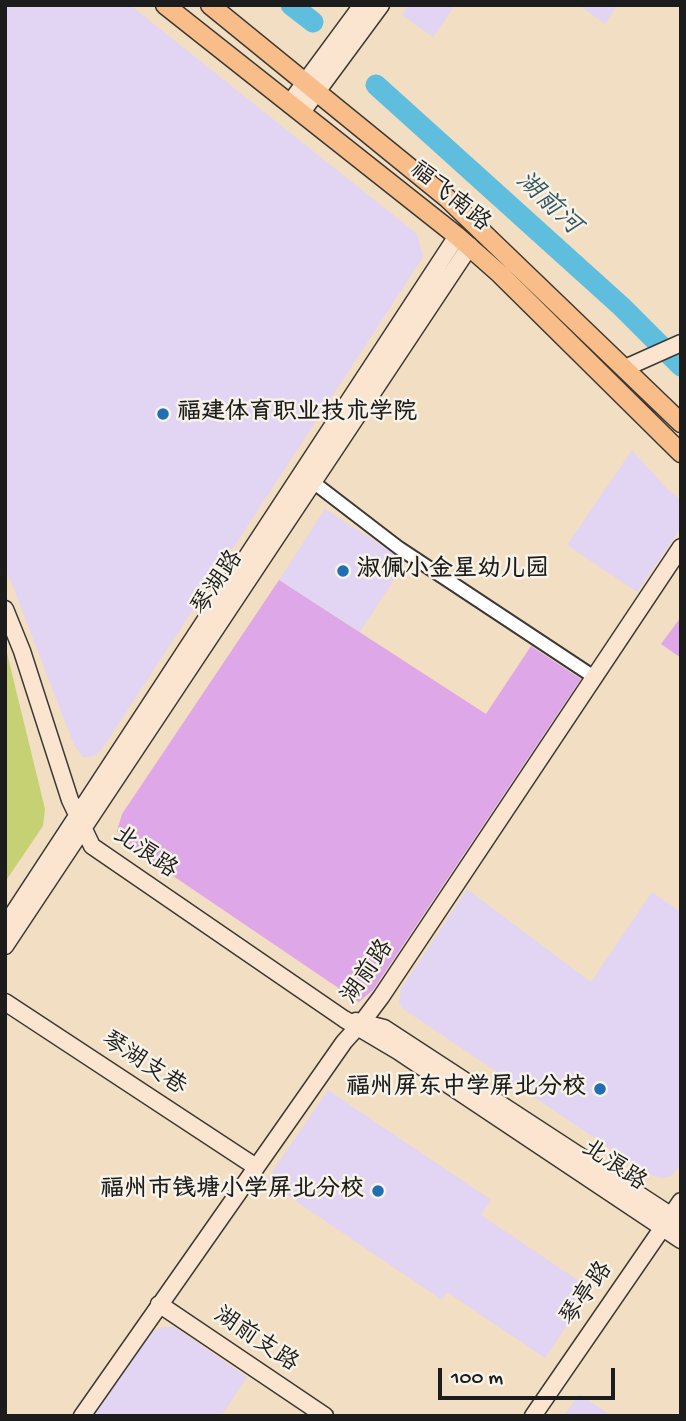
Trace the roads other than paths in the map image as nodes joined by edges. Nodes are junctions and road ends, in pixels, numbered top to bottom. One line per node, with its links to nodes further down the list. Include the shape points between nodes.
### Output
1 (165, 5): 6 (main road, 福飞南路)
2 (210, 5): 5 (main road, 福飞南路)
3 (362, 5): 5 (street)
4 (381, 5): 5 (street)
5 (311, 88): 6 (street); 9 (main road, 福飞南路, via 447,198)
6 (296, 108): 7 (main road, 福飞南路)
7 (463, 241): 11 (main road, 福飞南路); 12 (street, 琴湖路); 16 (street)
8 (677, 344): 9 (street)
9 (625, 368): 10 (main road, 福飞南路)
10 (681, 424)
11 (681, 453)
12 (313, 482): 15 (street, via 399,548); 16 (street, 琴湖路)
13 (681, 547): 15 (street, 湖前路)
14 (5, 609): 16 (street, 北浪路)
15 (594, 677): 20 (street, 湖前路)
16 (80, 823): 17 (street); 18 (street, 琴湖路); 20 (street, 北浪路, via 92,846)
17 (5, 926)
18 (5, 946)
19 (5, 1002): 21 (street, 琴湖支巷)
20 (355, 1022): 21 (street, 湖前路); 23 (street, 北浪路)
21 (256, 1167): 25 (street, 湖前路)
22 (681, 1201): 23 (street, 琴亭路)
23 (671, 1221): 24 (street, 北浪路); 28 (street, 琴亭路)
24 (681, 1240)
25 (159, 1304): 26 (street, 湖前路); 27 (street, 湖前支路)
26 (82, 1416)
27 (325, 1416)
28 (533, 1416)

